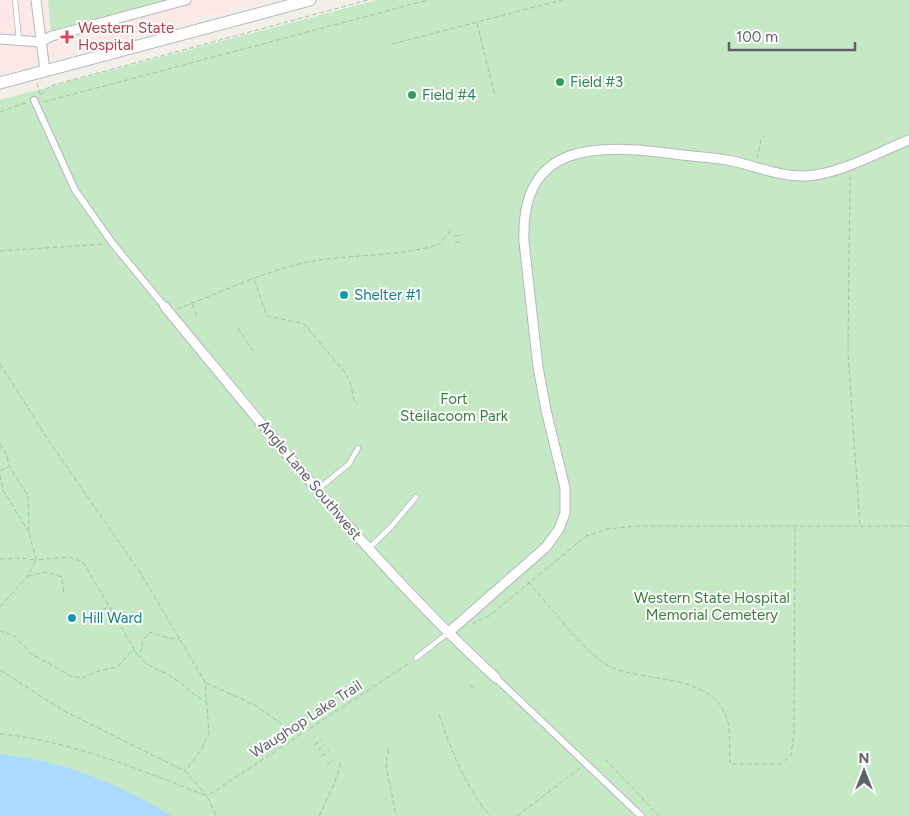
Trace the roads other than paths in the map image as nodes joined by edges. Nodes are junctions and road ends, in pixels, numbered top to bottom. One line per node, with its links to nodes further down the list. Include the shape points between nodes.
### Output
1 (15, 0): 6 (lane)
2 (36, 0): 7 (street)
3 (186, 0): 7 (street)
4 (310, 0): 8 (main road)
5 (0, 39): 6 (street)
6 (19, 40): 7 (street)
7 (40, 42): 8 (street)
8 (45, 71): 9 (main road)
9 (0, 83)
10 (35, 102): 12 (street, Angle Lane Southwest, via 75,190)
11 (909, 140): 17 (street, via 846,165 807,176 793,176 730,160 612,149 567,155 541,176 527,204 524,242 538,367 565,488 565,513 559,529 546,547)
12 (167, 310): 14 (street, Angle Lane Southwest)
13 (358, 448): 14 (lane, via 349,464)
14 (317, 490): 16 (street, Angle Lane Southwest)
15 (416, 497): 16 (lane)
16 (368, 548): 17 (street, Angle Lane Southwest)
17 (448, 633): 18 (lane); 19 (street, Angle Lane Southwest)
18 (416, 658)
19 (496, 678): 20 (street, Angle Lane Southwest)
20 (641, 816)

